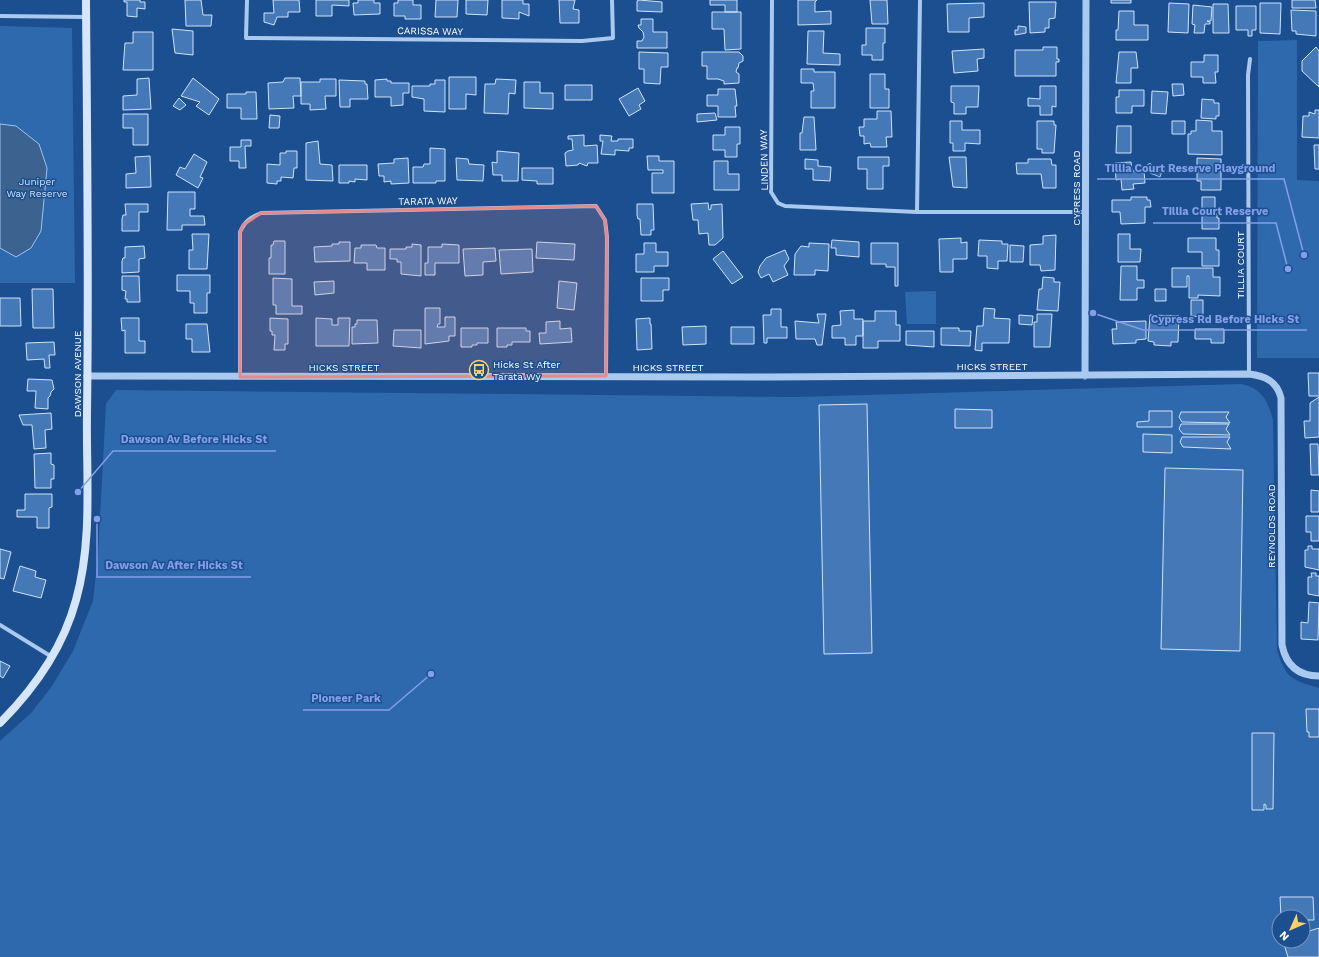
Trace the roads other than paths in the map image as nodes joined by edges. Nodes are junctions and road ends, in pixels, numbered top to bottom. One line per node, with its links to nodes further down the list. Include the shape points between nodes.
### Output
1 (86, 0): 8 (main road, DAWSON AVENUE)
2 (247, 0): 3 (street, CARISSA WAY, via 246,38 582,41 612,38)
3 (612, 0)
4 (772, 0): 10 (street, LINDEN WAY, via 771,192 774,198 785,206)
5 (920, 0): 10 (street)
6 (1086, 0): 11 (street, CYPRESS ROAD)
7 (0, 16): 8 (street)
8 (86, 17): 13 (main road, DAWSON AVENUE)
9 (1250, 60): 12 (street, TILLIA COURT)
10 (917, 212): 11 (street, LINDEN WAY)
11 (1086, 212): 15 (street, CYPRESS ROAD)
12 (1249, 374): 15 (street, HICKS STREET); 19 (street, REYNOLDS ROAD, via 1271,380 1279,389 1281,398 1284,655 1300,673)
13 (87, 376): 16 (street, HICKS STREET); 18 (main road, DAWSON AVENUE, via 85,559 71,617)
14 (606, 376): 15 (street, HICKS STREET); 16 (street, HICKS STREET); 16 (street, TARATA WAY, via 607,237 605,220 596,206 262,213 253,216 243,225 240,232)
15 (1085, 376)
16 (240, 377)
17 (0, 625): 18 (street)
18 (52, 658): 20 (main road, DAWSON AVENUE, via 27,695)
19 (1319, 676)
20 (0, 723)

